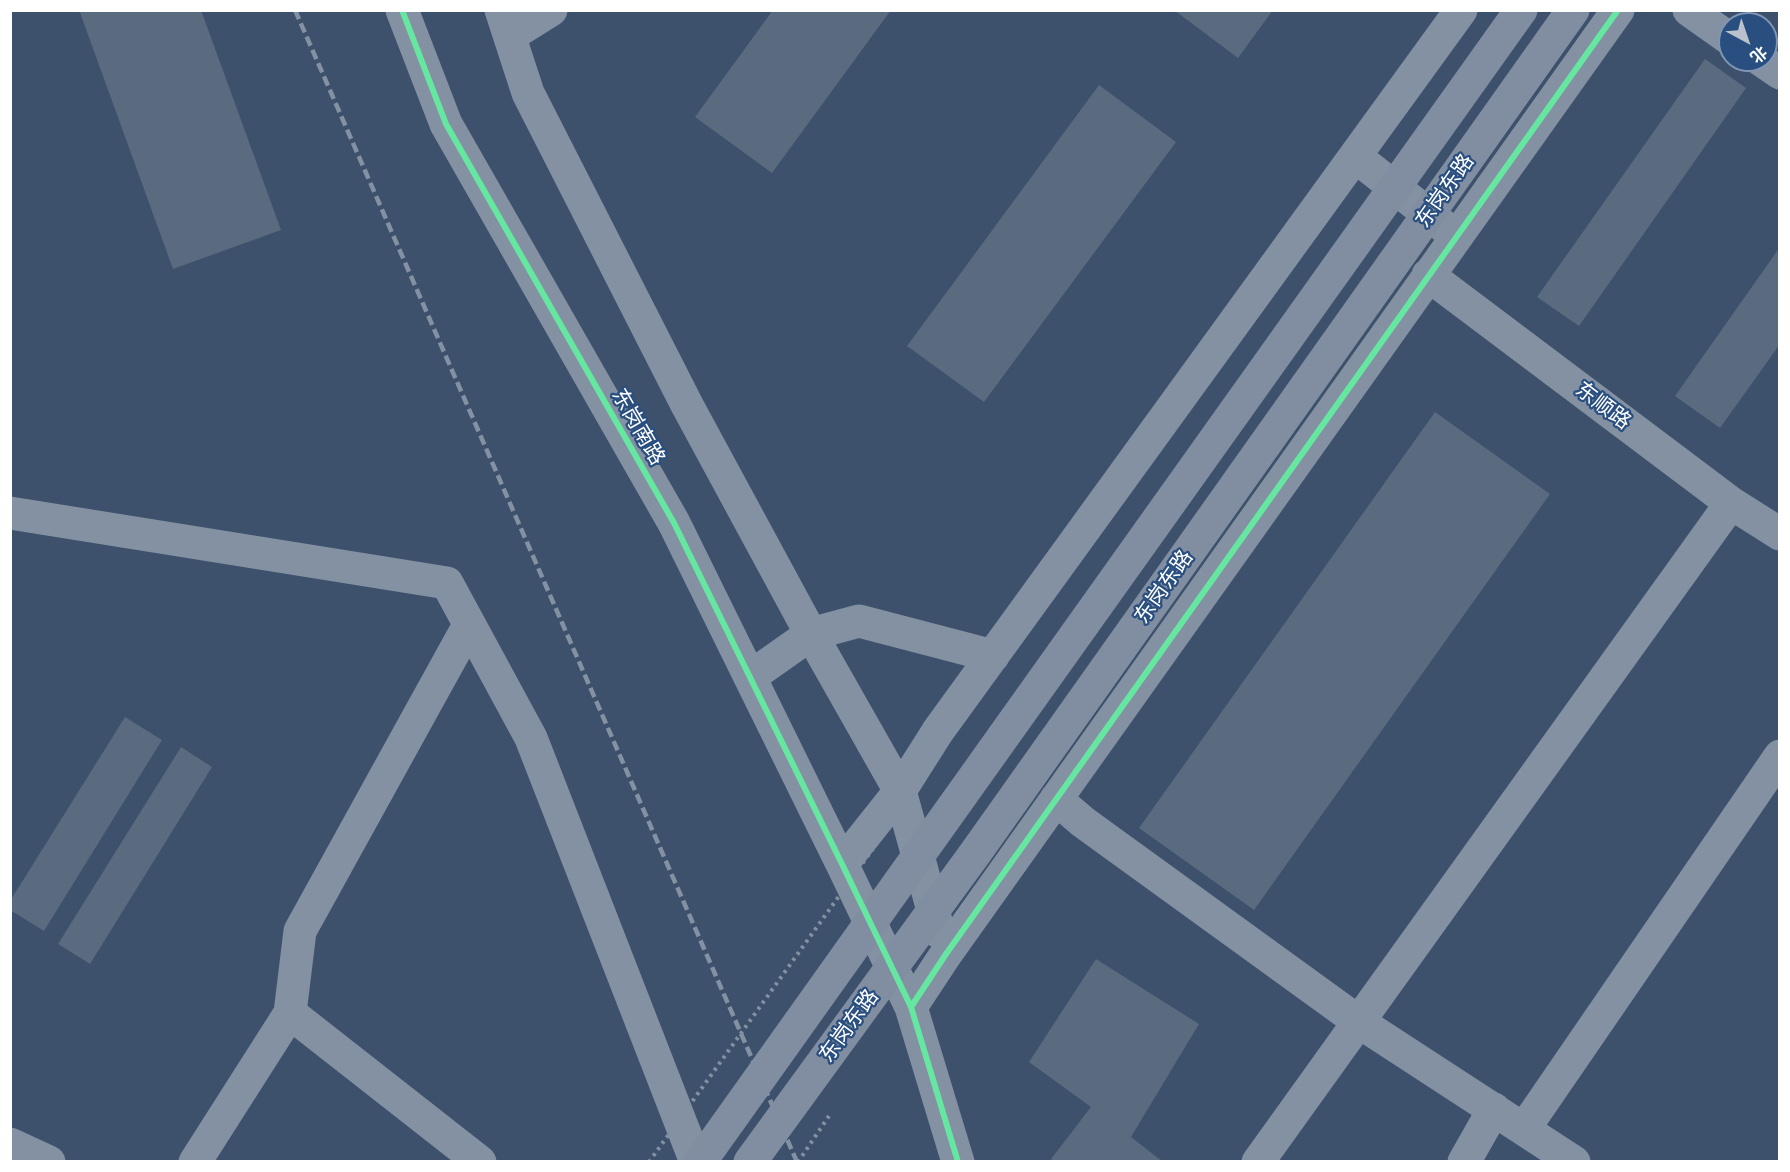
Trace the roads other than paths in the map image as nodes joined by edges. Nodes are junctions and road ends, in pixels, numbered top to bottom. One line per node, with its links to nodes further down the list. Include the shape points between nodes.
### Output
1 (402, 10): 19 (street, 东岗南路, via 446,124 674,523)
2 (550, 10): 8 (street)
3 (1461, 10): 10 (street)
4 (1521, 10): 34 (main road, 东岗东路, bridge)
5 (1573, 10): 35 (main road, 东岗东路, bridge, via 983,842)
6 (1618, 10): 11 (street)
7 (1689, 10): 9 (street)
8 (506, 23): 17 (street, via 528,93 687,405)
9 (1718, 31)
10 (1356, 157): 11 (street); 18 (street)
11 (1457, 236): 12 (street)
12 (1428, 275): 13 (street, 东顺路); 22 (street)
13 (1731, 503): 15 (street, 东顺路); 27 (street)
14 (10, 513): 16 (street, via 447,583)
15 (1779, 534)
16 (470, 625): 26 (street, via 300,931); 34 (street, via 531,738)
17 (811, 634): 18 (street, via 859,621); 19 (street); 21 (street)
18 (993, 656): 21 (street)
19 (750, 677): 23 (street, 东岗南路)
20 (1779, 756): 29 (street)
21 (900, 790): 23 (street); 24 (street)
22 (1056, 799): 24 (street); 27 (street)
23 (842, 864): 25 (street, 东岗南路)
24 (946, 954): 25 (street)
25 (911, 1008): 36 (street, 东岗南路)
26 (290, 1013): 32 (street); 33 (street)
27 (1359, 1022): 28 (street); 37 (street)
28 (1494, 1109): 29 (street); 38 (street)
29 (1524, 1129): 39 (street)
30 (10, 1144): 31 (street)
31 (49, 1161)
32 (195, 1161)
33 (480, 1161)
34 (698, 1161)
35 (750, 1161)
36 (958, 1161)
37 (1258, 1161)
38 (1464, 1161)
39 (1574, 1161)

